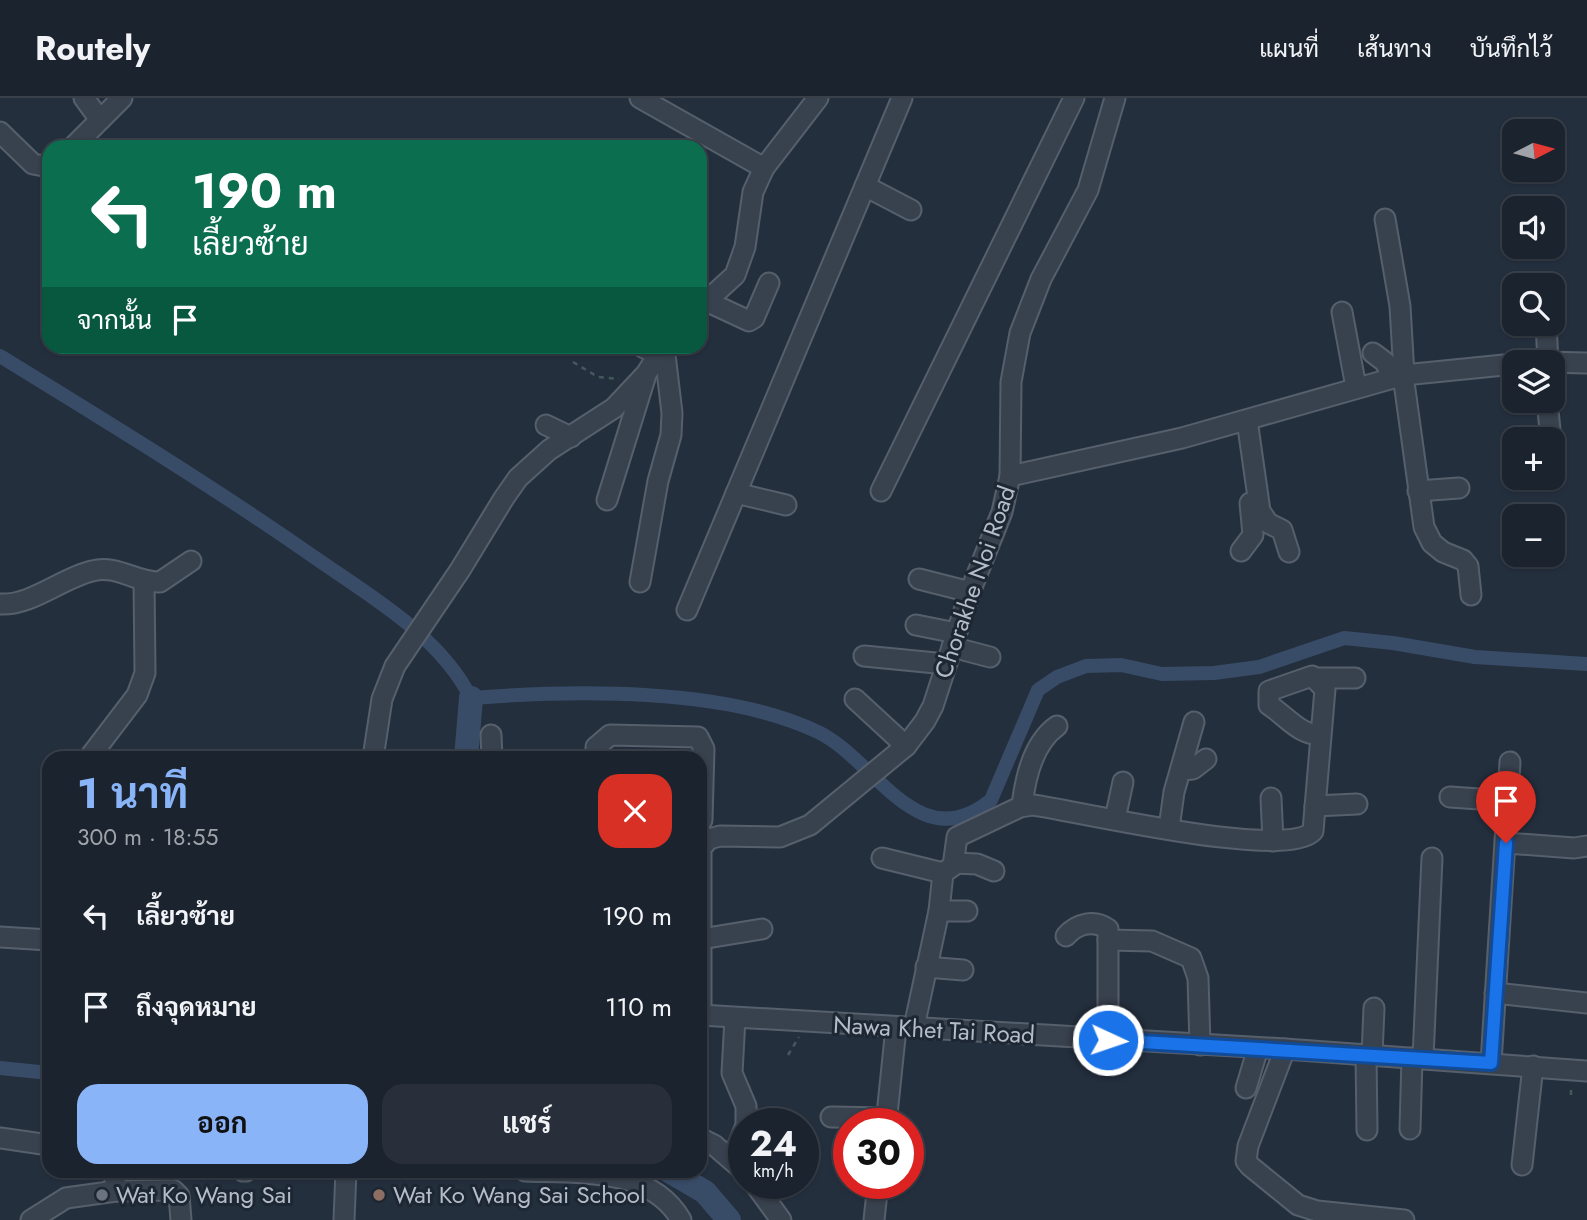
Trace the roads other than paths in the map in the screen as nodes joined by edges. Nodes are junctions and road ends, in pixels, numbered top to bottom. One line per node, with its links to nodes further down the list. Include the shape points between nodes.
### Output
1 (84, 98): 8 (street)
2 (122, 98): 8 (street)
3 (640, 98): 12 (street)
4 (818, 98): 12 (street)
5 (902, 98): 13 (street)
6 (1074, 98): 34 (street)
7 (1115, 98): 32 (street, via 1088,190 1041,279 1020,333 1011,382)
8 (100, 120): 10 (street)
9 (0, 132): 11 (street, via 33,164)
10 (80, 140)
11 (42, 166)
12 (764, 168): 17 (street, via 753,192 740,263 726,285)
13 (865, 186): 14 (street); 36 (street)
14 (911, 210)
15 (1385, 219): 26 (street, via 1400,306)
16 (769, 283): 18 (street, via 749,321)
17 (707, 301)
18 (707, 305)
19 (1342, 312): 28 (street)
20 (1373, 352): 26 (street)
21 (654, 354): 27 (street)
22 (658, 354): 44 (street, via 672,413 671,435)
23 (1565, 362): 24 (street)
24 (1587, 363)
25 (1502, 365): 26 (street, Chorakhe Noi Road)
26 (1400, 376): 28 (street, Chorakhe Noi Road); 35 (street)
27 (643, 377): 31 (street, via 614,408); 37 (street)
28 (1356, 387): 29 (street, Chorakhe Noi Road)
29 (1243, 421): 32 (street, Chorakhe Noi Road); 39 (street, via 1253,535); 40 (street, via 1260,511 1268,523 1282,530)
30 (546, 425): 31 (street)
31 (571, 437): 62 (street, via 518,478 410,641 387,682)
32 (1010, 476): 45 (street, Chorakhe Noi Road, via 1002,512)
33 (1460, 488): 35 (street)
34 (881, 491)
35 (1418, 491): 46 (street, via 1424,527 1432,543 1468,566)
36 (736, 493): 38 (street); 48 (street)
37 (607, 500)
38 (786, 505)
39 (1241, 551)
40 (1289, 552)
41 (191, 561): 43 (street, via 167,581)
42 (919, 579): 45 (street)
43 (144, 580): 47 (street, via 118,570 91,571 19,602); 61 (street, via 145,673 137,695)
44 (640, 582)
45 (970, 592): 50 (street, Chorakhe Noi Road)
46 (1471, 595)
47 (0, 604)
48 (687, 610)
49 (916, 625): 50 (street)
50 (951, 648): 51 (street); 52 (street); 60 (street, Chorakhe Noi Road, via 933,706)
51 (864, 656)
52 (990, 657)
53 (1316, 678): 54 (street); 58 (street, via 1325,688); 58 (street, via 1273,688 1269,705 1313,736)
54 (1355, 678)
55 (855, 699): 60 (street)
56 (1194, 722): 69 (street)
57 (1057, 726): 75 (street, via 1040,744)
58 (1327, 728): 76 (street)
59 (491, 735): 63 (street)
60 (906, 746): 78 (street, Chorakhe Noi Road, via 810,825 792,834)
61 (94, 751)
62 (374, 751)
63 (492, 751)
64 (596, 751): 65 (street, via 610,735 698,737)
65 (704, 751)
66 (1206, 759): 69 (street, via 1193,769)
67 (1510, 762): 73 (street)
68 (1307, 768): 80 (street, via 1308,816)
69 (1181, 770): 79 (street)
70 (1123, 782): 77 (street)
71 (1450, 797): 73 (street)
72 (1271, 799): 81 (street)
73 (1508, 802): 82 (street)
74 (1357, 804): 76 (street)
75 (1022, 806): 77 (street); 86 (street, via 957,837)
76 (1315, 806): 80 (street, via 1313,831)
77 (1115, 819): 79 (street)
78 (707, 820)
79 (1169, 828): 81 (street)
80 (1303, 838): 81 (street)
81 (1273, 841)
82 (1506, 843): 83 (street); 98 (street)
83 (1587, 845)
84 (882, 858): 86 (street, via 912,868)
85 (1432, 858): 109 (street)
86 (949, 868): 87 (street, via 977,863); 88 (street)
87 (994, 871)
88 (939, 911): 89 (street); 96 (street)
89 (967, 911)
90 (762, 929): 93 (street)
91 (1066, 936): 95 (street, via 1080,925 1101,925 1108,929)
92 (0, 937): 94 (street)
93 (707, 938)
94 (42, 940)
95 (1108, 940): 104 (street); 105 (street, via 1152,941 1191,958 1198,978)
96 (926, 967): 97 (street); 103 (street)
97 (963, 970)
98 (1495, 993): 99 (street); 110 (street)
99 (1587, 1003)
100 (1374, 1008): 108 (street)
101 (707, 1016): 102 (street, Nawa Khet Tai Road)
102 (735, 1018): 103 (street, Nawa Khet Tai Road); 114 (street, via 732,1073)
103 (905, 1027): 104 (street, Nawa Khet Tai Road); 115 (street)
104 (1108, 1040): 105 (street, Nawa Khet Tai Road)
105 (1200, 1045): 106 (street, Nawa Khet Tai Road)
106 (1258, 1048): 107 (street, Nawa Khet Tai Road); 113 (street)
107 (1285, 1049): 108 (street, Nawa Khet Tai Road); 129 (street, via 1246,1161 1284,1196)
108 (1369, 1055): 109 (street, Nawa Khet Tai Road); 117 (street)
109 (1417, 1058): 110 (street, Nawa Khet Tai Road); 116 (street)
110 (1491, 1063): 111 (street, Nawa Khet Tai Road)
111 (1533, 1066): 112 (street, Nawa Khet Tai Road); 122 (street)
112 (1587, 1071)
113 (1246, 1088)
114 (746, 1108)
115 (889, 1108)
116 (1410, 1129)
117 (1367, 1130)
118 (0, 1138): 119 (street)
119 (42, 1144)
120 (707, 1144): 121 (street)
121 (728, 1160)
122 (1522, 1165)
123 (115, 1178): 126 (street)
124 (346, 1178): 132 (street)
125 (605, 1178): 133 (street, via 628,1180 671,1203)
126 (116, 1191): 130 (street, via 66,1198); 131 (street, via 173,1190 179,1196)
127 (765, 1199): 134 (street)
128 (876, 1199): 135 (street)
129 (1316, 1215): 136 (street)
130 (31, 1220)
131 (181, 1220)
132 (344, 1220)
133 (681, 1220)
134 (780, 1220)
135 (874, 1220)
136 (1404, 1220)

